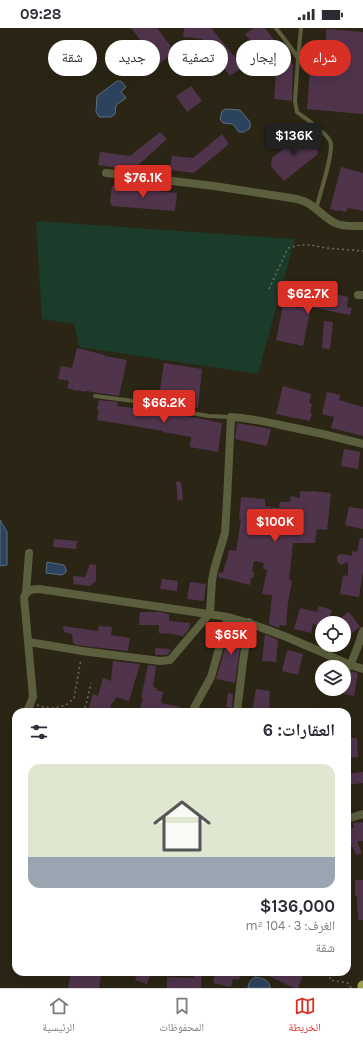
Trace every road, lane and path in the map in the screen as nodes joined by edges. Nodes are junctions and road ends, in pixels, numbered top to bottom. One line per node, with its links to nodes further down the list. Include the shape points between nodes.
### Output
1 (276, 28): 3 (lane)
2 (301, 28): 3 (lane)
3 (298, 58): 5 (lane, via 295,101 297,112 320,130 332,146)
4 (106, 174): 5 (street, via 292,198)
5 (316, 209): 6 (street, via 336,224)
6 (363, 226)
7 (363, 251): 8 (path, via 311,245 288,248)
8 (268, 289)
9 (95, 396): 10 (lane, via 141,402 209,416)
10 (231, 417): 11 (street, via 268,422); 14 (street, via 225,533 212,580)
11 (363, 444)
12 (29, 553): 13 (street)
13 (26, 594): 14 (street, via 30,590 39,590); 18 (street, via 24,597)
14 (210, 613): 15 (street); 19 (street, via 170,660 160,661)
15 (228, 617): 16 (street); 29 (street, via 211,677)
16 (249, 622): 20 (street); 30 (street)
17 (363, 631): 21 (street)
18 (29, 642): 19 (street); 25 (street)
19 (82, 651): 27 (path, via 74,698 66,705)
20 (337, 660)
21 (351, 664)
22 (351, 666): 23 (street)
23 (363, 669)
24 (91, 683): 28 (path)
25 (33, 697): 26 (street); 27 (path, via 34,704)
26 (29, 708)
27 (54, 708)
28 (84, 708)
29 (194, 708)
30 (237, 708)
31 (363, 814): 32 (street)
32 (351, 818)
33 (330, 976): 34 (path, via 330,980 348,983)
34 (351, 988)

